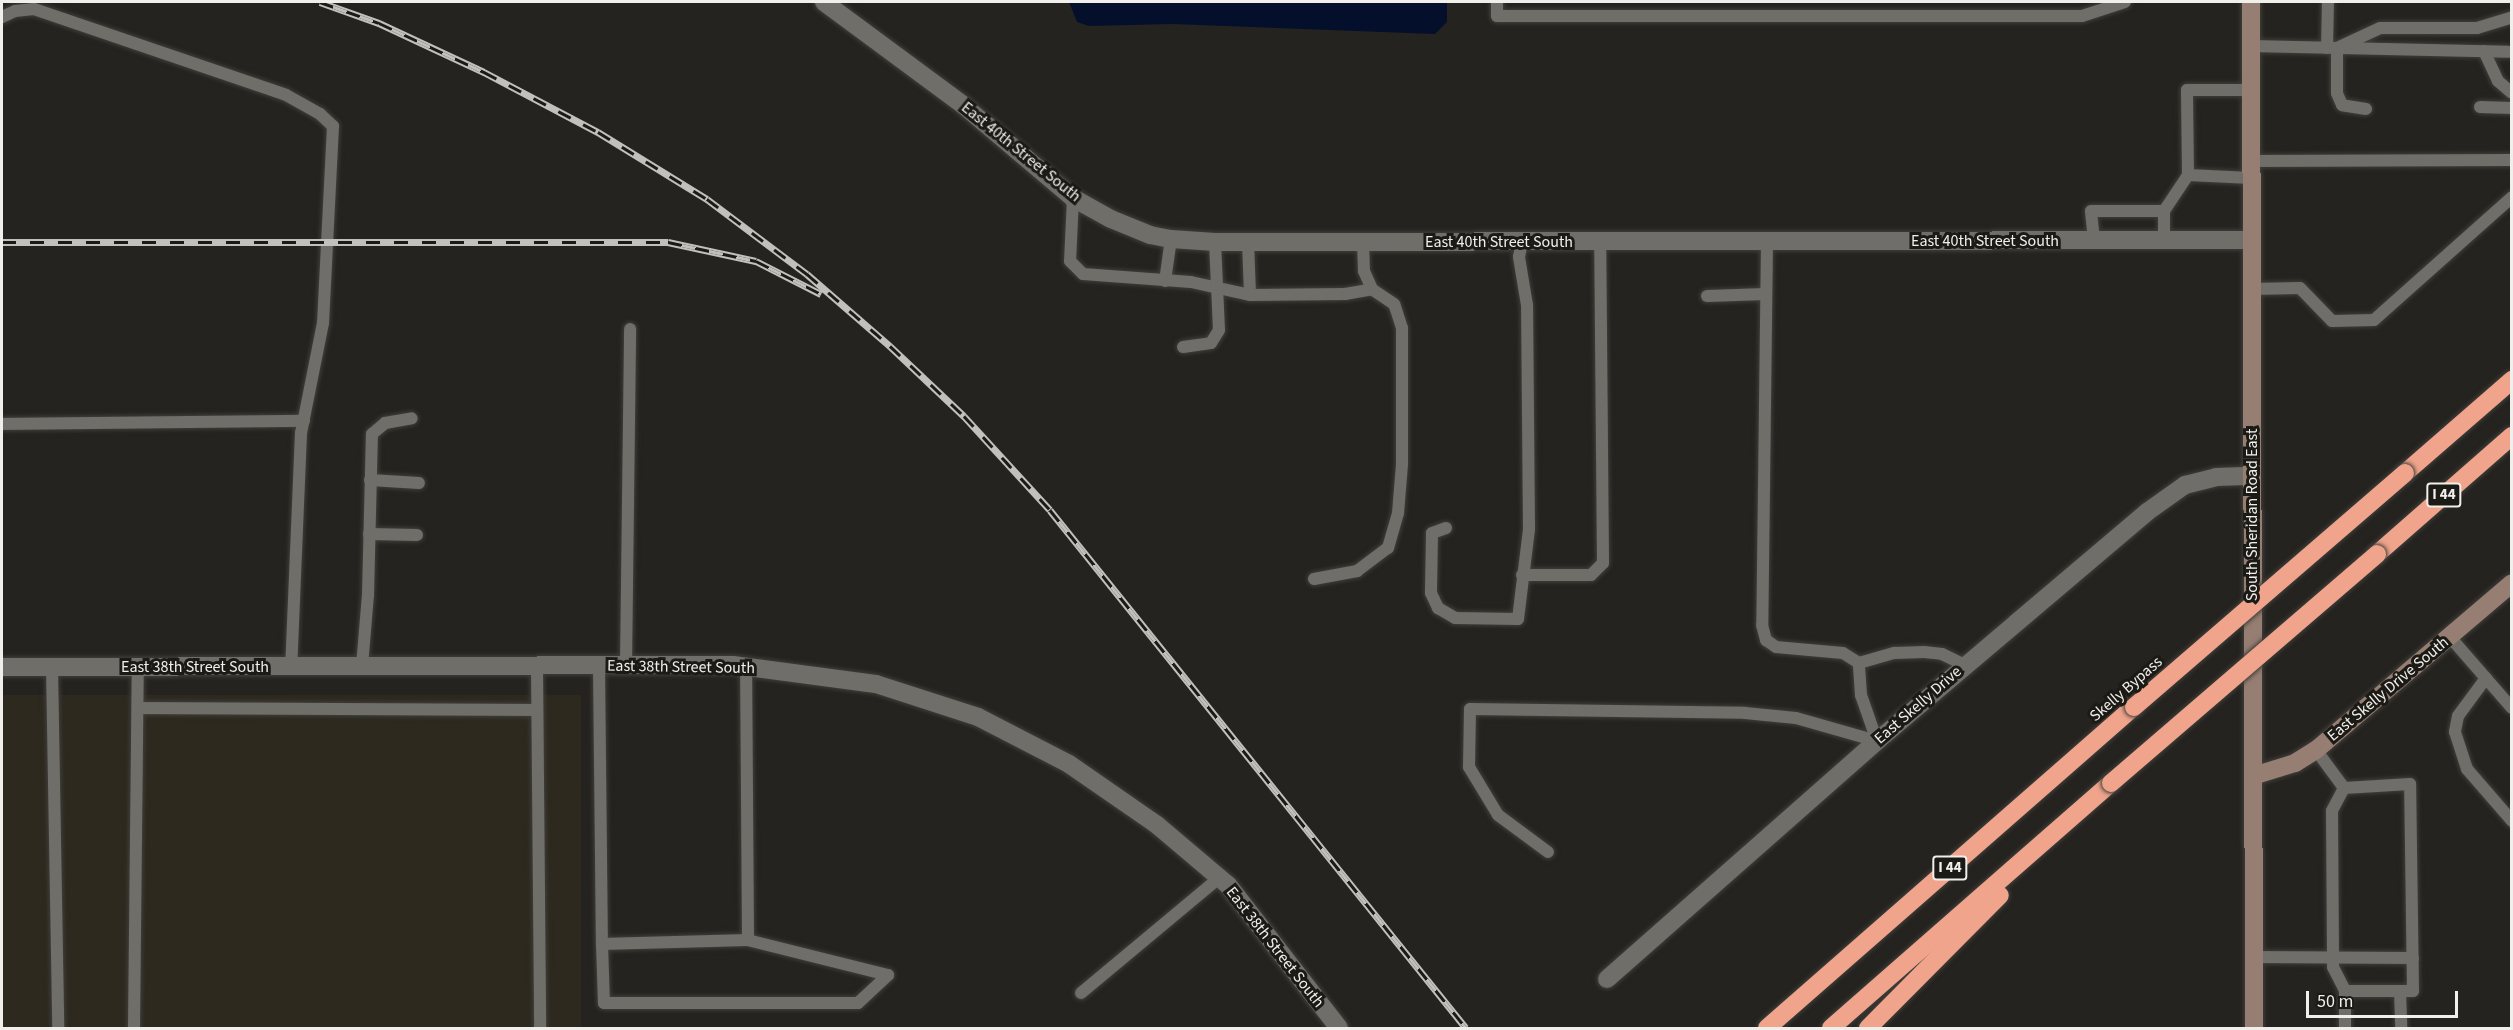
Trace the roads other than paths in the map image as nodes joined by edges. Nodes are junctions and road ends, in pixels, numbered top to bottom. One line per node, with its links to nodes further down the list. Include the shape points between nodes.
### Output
1 (824, 2): 21 (street, East 40th Street South, via 963,105)
2 (1497, 2): 3 (lane, via 1497,16 2082,16)
3 (2125, 2)
4 (2252, 2): 8 (main road, South Sheridan Road East)
5 (2328, 2): 9 (lane)
6 (2, 17): 44 (lane, via 15,10 34,9 286,95 333,126 323,323)
7 (2511, 17): 9 (lane, via 2477,28 2380,28)
8 (2252, 46): 9 (lane); 12 (main road, South Sheridan Road East)
9 (2332, 48): 10 (lane); 16 (lane, via 2342,105)
10 (2484, 51): 11 (lane); 13 (lane, via 2498,81)
11 (2508, 52)
12 (2252, 90): 18 (main road, South Sheridan Road East); 19 (lane, via 2187,90)
13 (2511, 93)
14 (2480, 108): 15 (lane)
15 (2511, 108)
16 (2366, 109)
17 (2511, 160): 18 (lane)
18 (2252, 169): 19 (lane); 26 (main road, South Sheridan Road East)
19 (2188, 175): 22 (lane)
20 (2511, 197): 35 (lane, via 2374,320 2332,321 2300,288)
21 (1073, 198): 23 (street, East 40th Street South, via 1121,223); 33 (lane, via 1070,254 1074,269 1083,274)
22 (2164, 211): 24 (lane, via 2091,211); 25 (lane)
23 (1171, 239): 29 (street, East 40th Street South); 33 (lane)
24 (2094, 240): 25 (street, East 40th Street South); 28 (street, East 40th Street South)
25 (2164, 240): 26 (street, East 40th Street South)
26 (2252, 240): 35 (main road, South Sheridan Road East)
27 (1522, 241): 31 (street, East 40th Street South); 32 (street, East 40th Street South); 53 (lane, via 1519,258 1527,305 1529,530)
28 (1767, 241): 32 (street, East 40th Street South); 37 (lane)
29 (1215, 242): 30 (street, East 40th Street South); 36 (lane)
30 (1248, 242): 31 (street, East 40th Street South); 38 (lane)
31 (1363, 242): 34 (lane, via 1364,271)
32 (1600, 242): 53 (lane, via 1603,563 1591,575)
33 (1165, 281): 36 (lane)
34 (1372, 289): 38 (lane, via 1345,294); 54 (lane, via 1394,304 1402,328 1398,513 1388,548 1357,571)
35 (2252, 289): 47 (main road, South Sheridan Road East)
36 (1219, 290): 38 (lane); 41 (lane, via 1219,330 1211,343)
37 (1766, 294): 39 (lane); 57 (lane, via 1762,625 1766,640 1788,651 1843,653)
38 (1250, 295)
39 (1707, 296)
40 (630, 329): 62 (lane)
41 (1183, 347)
42 (2511, 380): 93 (highway, Skelly Bypass / I 44, bridge)
43 (412, 418): 48 (lane, via 385,423 372,434)
44 (304, 421): 45 (lane); 66 (lane)
45 (2, 424)
46 (2511, 436): 75 (highway, I 44, bridge)
47 (2252, 476): 58 (street, East Skelly Drive, via 2216,477 2185,485 2147,512); 74 (main road, South Sheridan Road East)
48 (370, 480): 49 (lane); 51 (lane)
49 (419, 483)
50 (1446, 528): 53 (lane, via 1432,533 1431,593 1438,608 1455,618 1518,619)
51 (369, 534): 52 (lane); 59 (lane)
52 (417, 535)
53 (1522, 575)
54 (1314, 579)
55 (2511, 583): 56 (main road, East Skelly Drive South)
56 (2450, 636): 68 (lane); 73 (main road, East Skelly Drive South)
57 (1859, 663): 58 (lane, via 1895,653 1924,652 1942,654); 72 (lane, via 1861,695)
58 (1965, 664): 72 (street, East Skelly Drive)
59 (362, 666): 60 (street, East 38th Street South); 66 (street, East 38th Street South)
60 (537, 666): 61 (street, East 38th Street South); 71 (lane)
61 (599, 666): 62 (street, East 38th Street South); 81 (lane)
62 (627, 666): 67 (street, East 38th Street South)
63 (2, 667): 64 (street, East 38th Street South)
64 (52, 667): 65 (street, East 38th Street South); 89 (lane)
65 (138, 667): 66 (street, East 38th Street South); 69 (lane)
66 (291, 667)
67 (746, 667): 79 (street, East 38th Street South, via 876,684 978,717 1069,764 1157,825); 80 (lane)
68 (2486, 678): 70 (lane); 77 (lane, via 2458,716 2455,732 2467,769)
69 (138, 708): 71 (lane); 90 (lane)
70 (2511, 708)
71 (537, 710): 91 (lane)
72 (1877, 741): 78 (lane, via 1796,718 1745,713 1470,710 1469,767 1498,814); 85 (street, East Skelly Drive)
73 (2316, 750): 74 (main road, East Skelly Drive South, via 2295,762); 76 (lane)
74 (2253, 776): 83 (main road, South Sheridan Road East)
75 (2111, 783): 94 (highway, I 44); 95 (highway)
76 (2344, 788): 82 (lane, via 2332,811); 84 (lane, via 2410,784)
77 (2511, 821)
78 (1548, 852)
79 (1219, 878): 88 (lane); 92 (street, East 38th Street South)
80 (748, 940): 81 (lane); 81 (lane, via 888,975 858,1003 604,1003)
81 (602, 944)
82 (2333, 956): 83 (lane); 84 (lane); 86 (lane, via 2333,967)
83 (2253, 957): 96 (main road, South Sheridan Road East)
84 (2413, 958): 87 (lane, via 2413,991)
85 (1607, 979)
86 (2345, 991): 87 (lane); 97 (lane)
87 (2400, 991): 98 (lane)
88 (1081, 993)
89 (58, 1029)
90 (134, 1029)
91 (540, 1029)
92 (1339, 1029)
93 (1767, 1029)
94 (1831, 1029)
95 (1868, 1029)
96 (2254, 1029)
97 (2345, 1029)
98 (2401, 1029)

